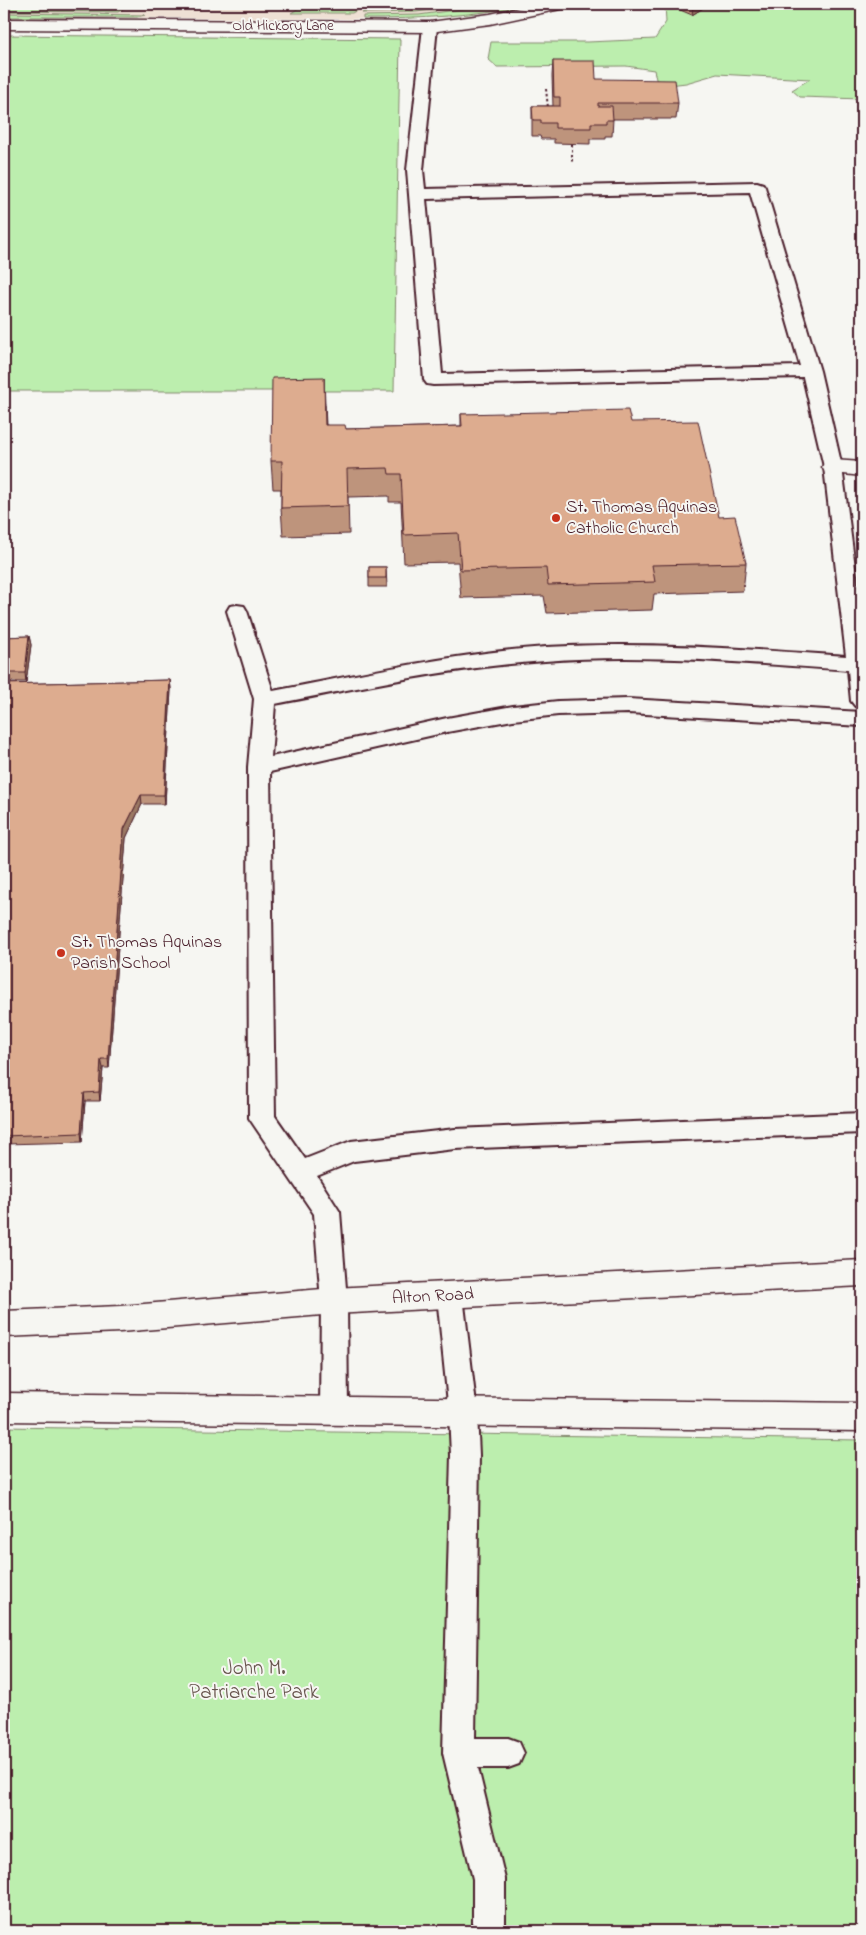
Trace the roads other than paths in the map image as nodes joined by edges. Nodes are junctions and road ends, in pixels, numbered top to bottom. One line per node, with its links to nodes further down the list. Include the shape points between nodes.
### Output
1 (559, 4): 3 (street, Old Hickory Lane, via 490,19)
2 (4, 24): 3 (street, Old Hickory Lane)
3 (430, 27): 4 (lane, via 416,170)
4 (418, 194): 5 (lane, via 758,187); 5 (lane, via 433,380)
5 (810, 371): 6 (lane)
6 (834, 467): 7 (street); 9 (lane)
7 (862, 469)
8 (237, 611): 10 (lane)
9 (858, 664): 10 (lane, via 697,653 620,651 545,654 451,665); 11 (lane)
10 (265, 699): 13 (lane)
11 (862, 701)
12 (862, 720): 13 (lane, via 628,706 558,708 447,725)
13 (259, 767): 15 (lane, via 262,1118)
14 (862, 1123): 15 (lane, via 455,1139 351,1150)
15 (300, 1172): 18 (lane, via 327,1212)
16 (862, 1273): 17 (street, Alton Road)
17 (450, 1296): 18 (street, Alton Road); 22 (lane)
18 (334, 1301): 19 (street, Alton Road); 21 (lane)
19 (4, 1324)
20 (4, 1407): 21 (street)
21 (334, 1412): 22 (street)
22 (462, 1413): 23 (street); 24 (lane, via 465,1455)
23 (862, 1417)
24 (459, 1753): 25 (lane); 26 (lane, via 489,1879)
25 (508, 1753)
26 (489, 1931)

